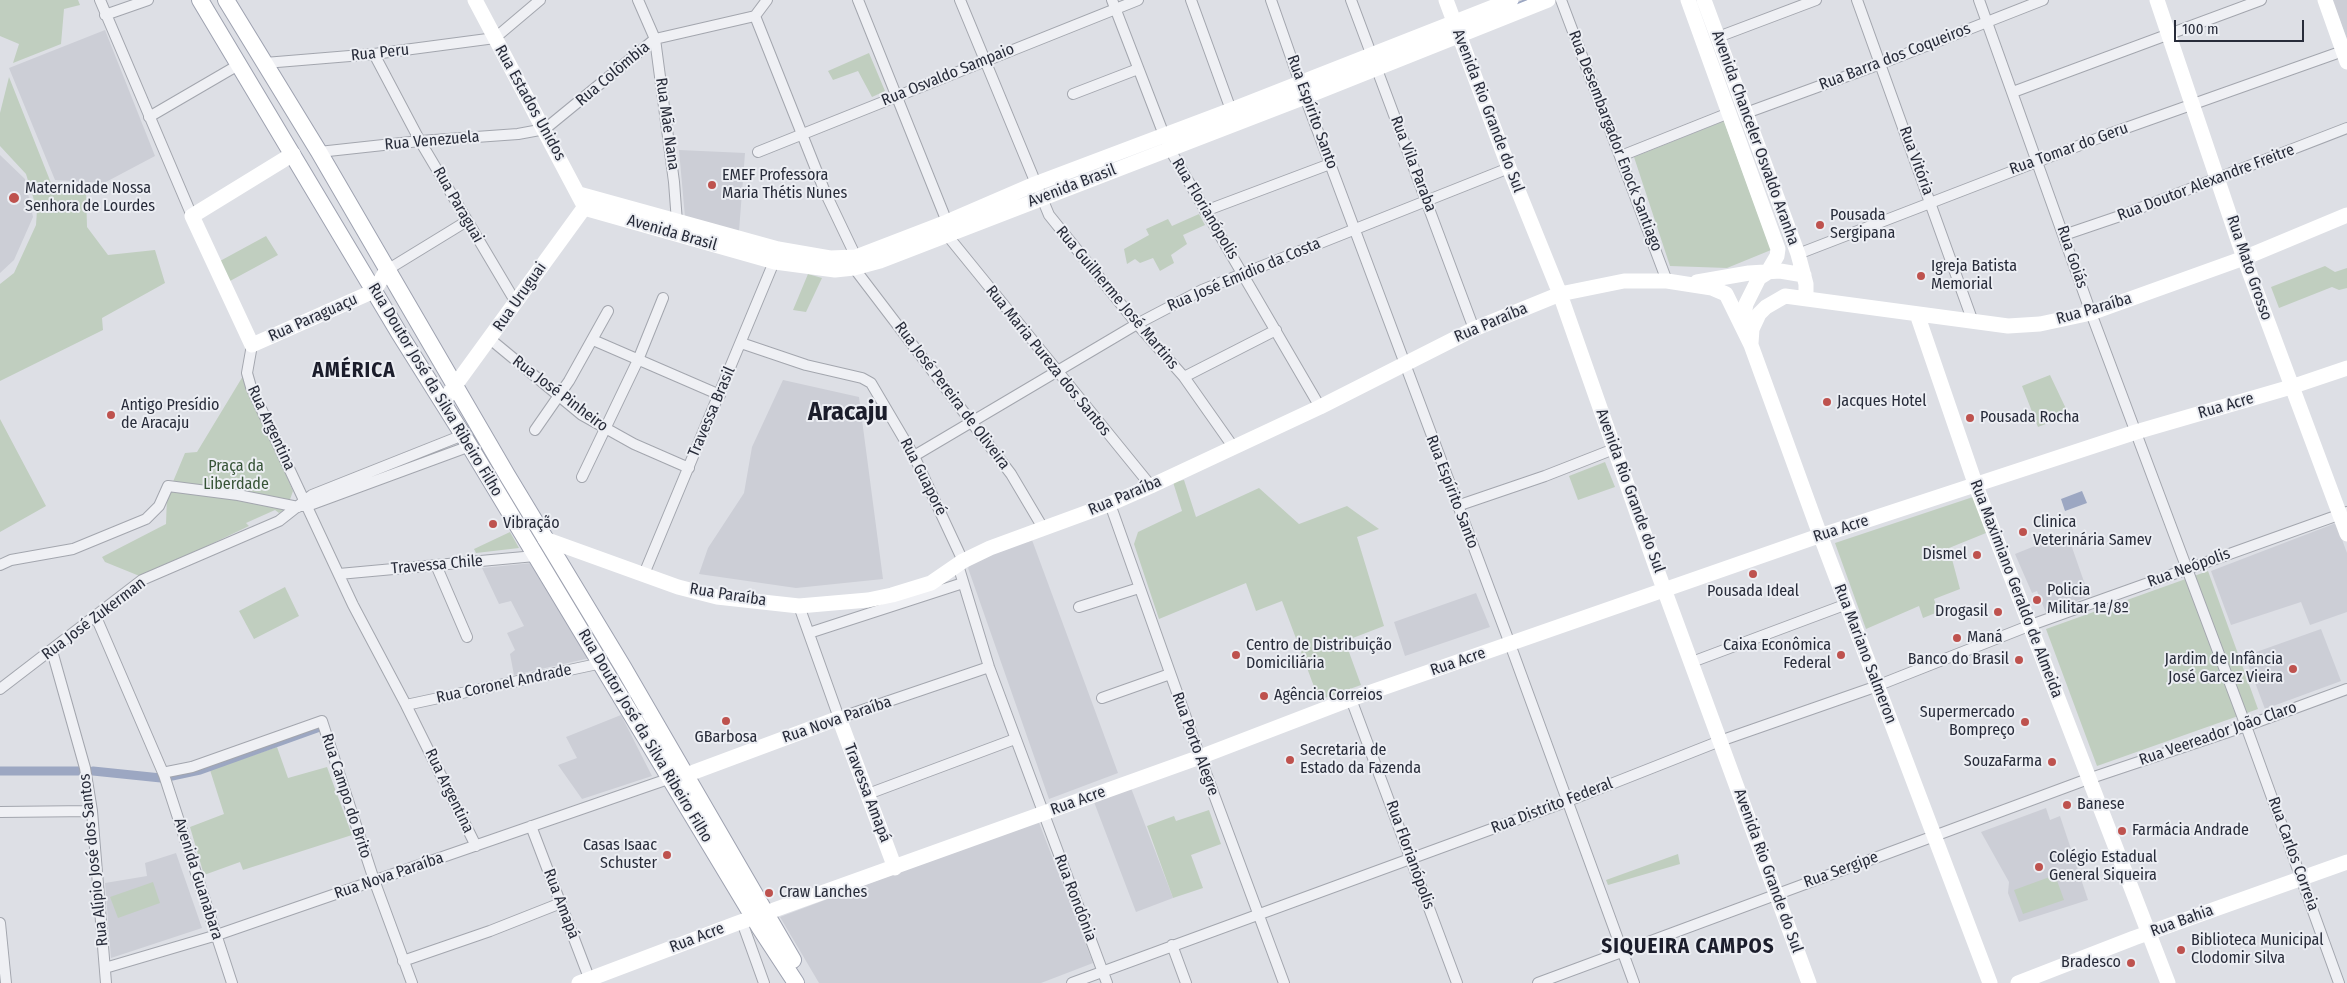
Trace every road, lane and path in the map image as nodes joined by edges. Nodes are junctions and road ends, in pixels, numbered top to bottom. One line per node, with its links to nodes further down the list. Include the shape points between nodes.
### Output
1 (100, 0): 29 (street)
2 (148, 0): 29 (street)
3 (200, 0): 42 (main road, Rua Doutor José da Silva Ribeiro Filho)
4 (226, 0): 41 (main road, Rua Doutor José da Silva Ribeiro Filho)
5 (475, 0): 35 (street, Rua Estados Unidos)
6 (540, 0): 35 (street)
7 (638, 0): 36 (street, Rua Mãe Nana)
8 (858, 0): 48 (street, Rua Maria Pureza dos Santos)
9 (960, 0): 39 (street, Rua Guilherme José Martins)
10 (1138, 0): 28 (street, Rua Osvaldo Sampaio)
11 (1191, 0): 50 (street)
12 (1271, 0): 45 (street, Rua Espírito Santo)
13 (1351, 0): 40 (street, Rua Vila Paraba)
14 (1446, 0): 32 (street, Avenida Rio Grande do Sul)
15 (1511, 0): 32 (street, Avenida Brasil)
16 (1548, 0): 32 (street, Avenida Brasil)
17 (1562, 0): 62 (street, Rua Desembargador Enock Santiago)
18 (1688, 0): 51 (street, Avenida Chanceler Osvaldo Aranha)
19 (1704, 0): 34 (street, Avenida Chanceler Osvaldo Aranha)
20 (1816, 0): 34 (street)
21 (1857, 0): 43 (street, Rua Vitória)
22 (1979, 0): 31 (street, Rua Goiás)
23 (2043, 0): 31 (street, Rua Barra dos Coqueiros)
24 (2157, 0): 33 (street, Rua Mato Grosso)
25 (2261, 0): 33 (street)
26 (2324, 0): 38 (street)
27 (763, 2): 30 (street)
28 (1114, 5): 39 (street, Rua Osvaldo Sampaio); 44 (street, Rua Florianópolis)
29 (105, 15): 53 (street)
30 (755, 16): 36 (street, Rua Colômbia); 56 (street, Rua José Pereira de Oliveira)
31 (1987, 22): 43 (street, Rua Barra dos Coqueiros); 46 (street, Rua Goiás)
32 (1457, 29): 40 (street, Avenida Brasil); 65 (street, Avenida Rio Grande do Sul)
33 (2169, 34): 46 (street); 49 (street, Rua Mato Grosso)
34 (1718, 37): 52 (street, Avenida Chanceler Osvaldo Aranha)
35 (494, 38): 37 (street, Rua Peru); 55 (street, Rua Estados Unidos)
36 (655, 39): 55 (street, Rua Colômbia); 75 (street, Rua Mãe Nana)
37 (374, 54): 41 (street, Rua Peru); 57 (street, Rua Paraguai)
38 (2345, 56): 49 (street, Rua Tomar do Geru)
39 (985, 61): 48 (street, Rua Osvaldo Sampaio); 67 (street, Rua Guilherme José Martins)
40 (1374, 61): 45 (street, Avenida Brasil); 69 (street, Rua Vila Paraba)
41 (266, 63): 59 (main road, Rua Doutor José da Silva Ribeiro Filho)
42 (240, 64): 53 (street); 61 (main road, Rua Doutor José da Silva Ribeiro Filho)
43 (1880, 64): 52 (street, Rua Barra dos Coqueiros); 70 (street, Rua Vitória)
44 (1138, 69): 47 (street); 58 (street, Rua Florianópolis)
45 (1303, 90): 50 (street, Avenida Brasil); 58 (street, Avenida Brasil); 64 (street, Rua Espírito Santo)
46 (2013, 92): 63 (street, Rua Goiás)
47 (1073, 94)
48 (895, 96): 56 (street, Rua Osvaldo Sampaio); 76 (street, Rua Maria Pureza dos Santos)
49 (2193, 104): 63 (street, Rua Tomar do Geru); 66 (street, Rua Mato Grosso)
50 (1231, 110): 58 (street, Avenida Brasil)
51 (1729, 113): 62 (street); 85 (street, Avenida Chanceler Osvaldo Aranha, via 1778,249)
52 (1746, 113): 79 (street, Avenida Chanceler Osvaldo Aranha)
53 (149, 118): 73 (street)
54 (2347, 128): 66 (street, Rua Doutor Alexandre Freitre)
55 (545, 130): 57 (street, Rua Venezuela); 68 (street, Rua Estados Unidos)
56 (801, 133): 60 (street, Rua Osvaldo Sampaio); 82 (street, Rua José Pereira de Oliveira)
57 (420, 140): 59 (street, Rua Venezuela); 74 (street, Rua Paraguai)
58 (1166, 142): 67 (street, Avenida Brasil); 71 (street, Rua Florianópolis)
59 (318, 152): 83 (main road, Rua Doutor José da Silva Ribeiro Filho)
60 (758, 152)
61 (293, 154): 73 (street); 89 (main road, Rua Doutor José da Silva Ribeiro Filho)
62 (1621, 156): 87 (street, Rua Desembargador Enock Santiago)
63 (2038, 161): 70 (street, Rua Tomar do Geru); 78 (street, Rua Goiás)
64 (1330, 164): 71 (street); 77 (street, Rua Espírito Santo)
65 (1509, 168): 69 (street, Rua José Emídio da Costa); 90 (street, Avenida Rio Grande do Sul)
66 (2218, 178): 78 (street, Rua Doutor Alexandre Freitre); 81 (street, Rua Mato Grosso)
67 (1038, 191): 76 (street, Avenida Brasil); 98 (street, Rua Guilherme José Martins, via 1057,227)
68 (581, 201): 75 (street, Avenida Brasil); 80 (street, Avenida Brasil); 93 (street, Rua Uruguai)
69 (1427, 201): 77 (street, Rua José Emídio da Costa); 100 (street, Rua Vila Paraba)
70 (1931, 203): 79 (street, Rua Tomar do Geru); 97 (street, Rua Vitória)
71 (1206, 212): 84 (street, Rua Florianópolis)
72 (2347, 215): 81 (street, Rua Paraíba)
73 (192, 216): 106 (street)
74 (467, 221): 83 (street); 93 (street, Rua Paraguai)
75 (677, 222): 80 (street, Avenida Brasil)
76 (947, 228): 82 (street, Avenida Brasil, via 880,261); 110 (street, Rua Maria Pureza dos Santos)
77 (1356, 229): 84 (street, Rua José Emídio da Costa); 108 (street, Rua Espírito Santo)
78 (2064, 235): 95 (street, Rua Goiás)
79 (1798, 254): 86 (street, Avenida Chanceler Osvaldo Aranha)
80 (777, 256): 82 (street, Avenida Brasil, via 835,270); 104 (street, Travessa Brasil)
81 (2244, 258): 95 (street, Rua Paraíba); 113 (street, Rua Mato Grosso)
82 (855, 263): 118 (street, Rua José Pereira de Oliveira)
83 (387, 270): 89 (street); 112 (main road, Rua Doutor José da Silva Ribeiro Filho)
84 (1243, 273): 98 (street, Rua José Emídio da Costa); 101 (street, Rua Florianópolis)
85 (1767, 273): 86 (street, via 1789,272); 88 (street, via 1737,274); 99 (street, Avenida Chanceler Osvaldo Aranha, via 1760,278 1746,304)
86 (1804, 276): 91 (street, Avenida Chanceler Osvaldo Aranha)
87 (1667, 281): 88 (street, Rua Paraíba); 90 (street, Rua Paraíba, via 1624,281)
88 (1692, 283): 99 (street, Rua Mariano Salmeron, via 1726,294)
89 (374, 291): 106 (street, Rua Paraguaçu); 116 (main road, Rua Doutor José da Silva Ribeiro Filho)
90 (1560, 294): 100 (street, Rua Paraíba); 124 (street, Avenida Rio Grande do Sul)
91 (1806, 297): 96 (street, Rua Paraíba); 105 (street, Rua Paraíba, via 1785,296 1766,307 1755,321)
92 (663, 298): 107 (street)
93 (515, 301): 102 (street, Rua Uruguai)
94 (608, 311): 103 (street)
95 (2092, 313): 97 (street, Rua Paraíba, via 2040,324 2008,326); 121 (street, Rua Goiás)
96 (1917, 314): 97 (street, Rua Paraíba); 129 (street, Rua Maximiano Geraldo de Almeida)
97 (1972, 322)
98 (1137, 324): 110 (street, Rua José Emídio da Costa); 111 (street, Rua Guilherme José Martins)
99 (1742, 324): 105 (street, Rua Mariano Salmeron)
100 (1474, 329): 108 (street, Rua Paraíba)
101 (1276, 330): 111 (street); 117 (street, Rua Florianópolis)
102 (490, 339): 112 (street, Rua Uruguai); 115 (street, Rua José Pinheiro)
103 (593, 340): 107 (street); 115 (street)
104 (741, 343): 114 (street, Travessa Brasil); 125 (street, Rua Guaporé, via 799,363 866,380 879,394)
105 (1751, 344): 136 (street, Rua Mariano Salmeron)
106 (252, 345): 131 (street, Rua Argentina, via 247,373 251,387)
107 (638, 360): 114 (street); 120 (street)
108 (1406, 362): 117 (street, Rua Paraíba); 132 (street, Rua Espírito Santo)
109 (2347, 368): 113 (street, Rua Acre)
110 (1057, 372): 118 (street, Rua José Emídio da Costa); 128 (street, Rua Maria Pureza dos Santos)
111 (1184, 378): 123 (street, Rua Guilherme José Martins)
112 (455, 386): 116 (street, Rua Uruguai); 137 (main road, Rua Doutor José da Silva Ribeiro Filho)
113 (2291, 386): 121 (street, Rua Acre); 133 (street, Rua Mato Grosso)
114 (720, 395): 126 (street, Travessa Brasil)
115 (560, 396): 119 (street); 120 (street, Rua José Pinheiro)
116 (443, 402): 122 (main road, Rua Doutor José da Silva Ribeiro Filho)
117 (1320, 406): 123 (street, Rua Paraíba)
118 (970, 421): 125 (street, Rua José Emídio da Costa); 134 (street, Rua José Pereira de Oliveira, via 1011,474)
119 (535, 430)
120 (606, 430): 126 (street, Rua José Pinheiro); 127 (street)
121 (2136, 432): 129 (street, Rua Acre); 142 (street, Rua Goiás)
122 (467, 441): 131 (street, Rua José Zukerman); 138 (main road, Rua Doutor José da Silva Ribeiro Filho)
123 (1234, 448): 128 (street, Rua Paraíba)
124 (1614, 449): 132 (street); 147 (street, Avenida Rio Grande do Sul)
125 (914, 456): 139 (street, Rua Guaporé)
126 (689, 468): 144 (street, Travessa Brasil)
127 (582, 477)
128 (1151, 486): 130 (street, Rua Paraíba)
129 (1976, 486): 136 (street, Rua Acre); 152 (street, Rua Maximiano Geraldo de Almeida)
130 (1110, 504): 134 (street, Rua Paraíba); 146 (street, Rua Porto Alegre)
131 (302, 505): 140 (street, via 168,486 159,506 146,519 74,550 11,560); 143 (street, Rua Argentina); 151 (street, Rua José Zukerman, via 279,520 142,580)
132 (1457, 506): 155 (street, Rua Espírito Santo)
133 (2343, 513): 135 (street, Rua Mato Grosso); 142 (street, Rua Neópolis)
134 (1043, 528): 139 (street, Rua Paraíba)
135 (2347, 534)
136 (1821, 536): 147 (street, Rua Acre); 148 (street, Rua Mariano Salmeron)
137 (545, 539): 144 (street, Rua Paraíba); 173 (main road, Rua Doutor José da Silva Ribeiro Filho)
138 (535, 556): 141 (street, Travessa Chile); 158 (main road, Rua Doutor José da Silva Ribeiro Filho)
139 (960, 563): 145 (street, Rua Guaporé); 149 (street, Rua Paraíba, via 931,583 892,595)
140 (0, 565)
141 (436, 565): 143 (street, Travessa Chile); 154 (street)
142 (2188, 569): 152 (street, Rua Neópolis); 168 (street, Rua Carlos Correia)
143 (339, 574): 166 (street, Rua Argentina)
144 (644, 574): 149 (street, Rua Paraíba, via 718,597)
145 (963, 583): 153 (street); 159 (street, Rua Guaporé)
146 (1139, 588): 150 (street); 160 (street, Rua Porto Alegre)
147 (1666, 590): 155 (street, Rua Acre); 157 (street, Avenida Rio Grande do Sul)
148 (1847, 604): 157 (street); 161 (street, Rua Mariano Salmeron)
149 (799, 606): 153 (street, Travessa Amapá)
150 (1079, 607)
151 (96, 617): 156 (street, Rua José Zukerman); 172 (street, Avenida Guanabara)
152 (2031, 625): 161 (street, Rua Distrito Federal); 174 (street, Rua Maximiano Geraldo de Almeida)
153 (809, 633): 167 (street, Travessa Amapá)
154 (467, 637)
155 (1510, 644): 165 (street, Rua Acre); 176 (street, Rua Espírito Santo)
156 (52, 651): 162 (street, Rua José Zukerman); 177 (street, Rua Alípio José dos Santos, via 83,759)
157 (1692, 662): 170 (street, Avenida Rio Grande do Sul)
158 (602, 663): 166 (street, Rua Coronel Andrade); 173 (main road, Rua Doutor José da Silva Ribeiro Filho)
159 (989, 667): 167 (street, Rua Nova Paraíba); 169 (street, Rua Guaporé)
160 (1170, 674): 164 (street); 171 (street, Rua Porto Alegre)
161 (1877, 685): 170 (street, Rua Distrito Federal); 181 (street, Rua Mariano Salmeron)
162 (0, 689)
163 (2347, 689): 168 (street, Rua Veereador João Claro)
164 (1102, 698)
165 (1351, 699): 171 (street, Rua Acre); 183 (street, Rua Florianópolis)
166 (406, 705): 182 (street, Rua Argentina)
167 (839, 718): 173 (street, Rua Nova Paraíba); 175 (street, Travessa Amapá)
168 (2246, 726): 174 (street, Rua Veereador João Claro); 186 (street, Rua Carlos Correia)
169 (1015, 739): 175 (street); 179 (street, Rua Guaporé)
170 (1720, 741): 176 (street, Rua Distrito Federal); 188 (street, Avenida Rio Grande do Sul)
171 (1200, 757): 179 (street, Rua Acre); 190 (street, Rua Porto Alegre)
172 (165, 774): 187 (street, Rua Campo do Brito, via 322,721); 194 (street, Avenida Guanabara)
173 (679, 776): 180 (street, Rua Nova Paraíba); 191 (main road, Rua Doutor José da Silva Ribeiro Filho)
174 (2088, 779): 181 (street, Rua Sergipe); 193 (street, Rua Maximiano Geraldo de Almeida)
175 (868, 794): 185 (street, Travessa Amapá)
176 (1568, 801): 183 (street, Rua Distrito Federal); 196 (street, Rua Espírito Santo)
177 (92, 811): 178 (street); 198 (street, Rua Alípio José dos Santos)
178 (0, 812)
179 (1042, 814): 185 (street, Rua Acre); 199 (street, Rua Rondônia)
180 (531, 826): 182 (street, Rua Nova Paraíba); 189 (street, Rua Amapá)
181 (1934, 836): 188 (street, Rua Sergipe); 216 (street, Rua Mariano Salmeron)
182 (476, 846): 187 (street, Rua Nova Paraíba)
183 (1412, 857): 190 (street, Rua Distrito Federal); 212 (street, Rua Florianópolis)
184 (2347, 862): 186 (street, Rua Bahia)
185 (896, 868): 191 (street, Rua Acre)
186 (2302, 879): 193 (street, Rua Bahia); 219 (street, Rua Carlos Correia)
187 (374, 880): 194 (street, Rua Nova Paraíba); 197 (street, Rua Campo do Brito)
188 (1776, 894): 196 (street, Rua Sergipe); 215 (street, Avenida Rio Grande do Sul)
189 (560, 903): 197 (street, via 490,932); 200 (street, Rua Amapá)
190 (1258, 913): 195 (street, Rua Distrito Federal); 211 (street, Rua Porto Alegre)
191 (755, 917): 200 (street, Rua Acre); 205 (street); 206 (main road, Rua Doutor José da Silva Ribeiro Filho); 207 (main road, Rua Doutor José da Silva Ribeiro Filho)
192 (0, 923): 201 (street)
193 (2149, 933): 217 (street, Rua Bahia); 218 (street, Rua Maximiano Geraldo de Almeida)
194 (216, 935): 198 (street, Rua Nova Paraíba); 203 (street, Avenida Guanabara)
195 (1172, 945): 199 (street, Rua Distrito Federal); 210 (street)
196 (1623, 953): 213 (street, Rua Sergipe); 214 (street, Rua Espírito Santo)
197 (403, 961): 204 (street, Rua Campo do Brito)
198 (105, 968): 202 (street, Rua Alípio José dos Santos)
199 (1102, 972): 208 (street, Rua Distrito Federal); 209 (street, Rua Rondônia)
200 (586, 982)
201 (6, 983)
202 (106, 983)
203 (232, 983)
204 (412, 983)
205 (764, 983)
206 (796, 983)
207 (806, 983)
208 (1072, 983)
209 (1107, 983)
210 (1186, 983)
211 (1284, 983)
212 (1458, 983)
213 (1538, 983)
214 (1634, 983)
215 (1809, 983)
216 (1990, 983)
217 (2018, 983)
218 (2168, 983)
219 (2339, 983)

